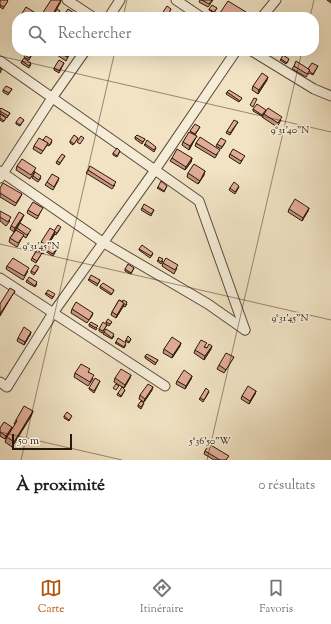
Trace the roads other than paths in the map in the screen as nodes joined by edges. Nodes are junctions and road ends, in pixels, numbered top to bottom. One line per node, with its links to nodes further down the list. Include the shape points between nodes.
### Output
1 (67, 0): 5 (street)
2 (120, 0): 6 (street)
3 (176, 0): 7 (street)
4 (276, 0): 8 (street)
5 (85, 12)
6 (112, 12)
7 (194, 12)
8 (266, 12)
9 (81, 56): 14 (street)
10 (233, 56): 15 (street)
11 (260, 56): 13 (street, via 314,89)
12 (0, 62): 14 (street)
13 (331, 96)
14 (52, 98): 15 (street); 16 (street)
15 (155, 170): 17 (street); 17 (street, via 199,201 245,330 208,304)
16 (1, 174): 17 (street)
17 (104, 243): 19 (street)
18 (0, 278): 19 (street)
19 (54, 313): 20 (street, via 7,387); 21 (street)
20 (0, 382)
21 (166, 386)

